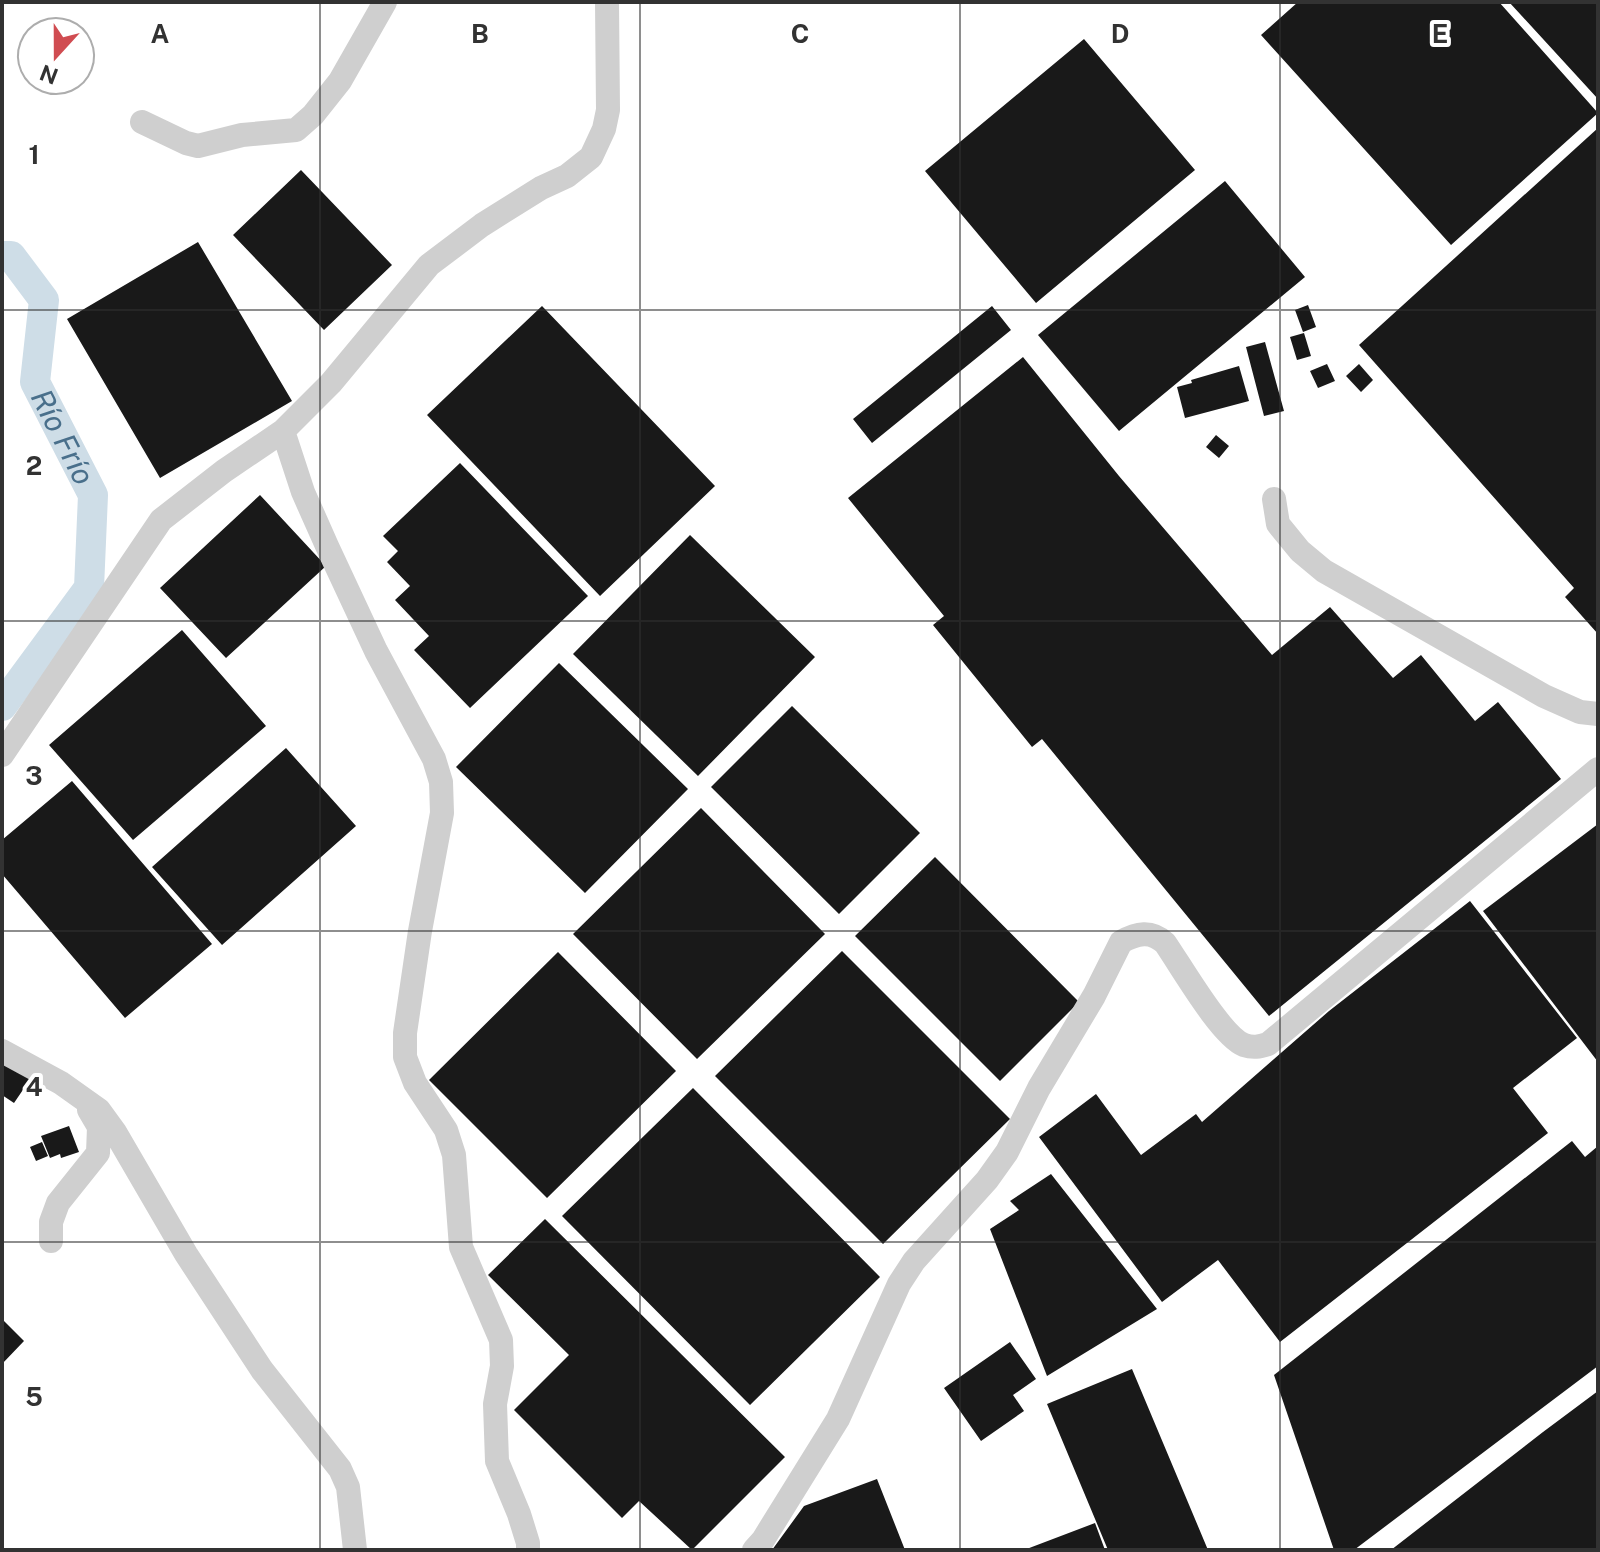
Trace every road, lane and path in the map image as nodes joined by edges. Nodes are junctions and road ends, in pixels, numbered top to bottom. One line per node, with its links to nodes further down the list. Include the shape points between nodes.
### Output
1 (385, 2): 3 (street, via 340,81 296,130 198,146)
2 (607, 2): 4 (street, via 608,110 591,157 429,265 331,383)
3 (142, 122)
4 (283, 431): 7 (street, via 161,520); 13 (street, via 327,546 441,782 442,813 420,931 405,1057 415,1083 446,1130 454,1155 461,1247 501,1340 497,1461)
5 (1274, 499): 6 (street, via 1278,524 1324,571 1544,696)
6 (1598, 714)
7 (2, 755)
8 (1598, 769): 14 (street, via 1258,1048 1227,1033 1157,936 1144,933 1121,942 1007,1152 899,1284 838,1419)
9 (2, 1051): 10 (street)
10 (83, 1097): 11 (street, via 99,1127 98,1153 58,1203); 12 (street, via 115,1132 262,1370 340,1469 348,1487)
11 (51, 1241)
12 (355, 1550)
13 (528, 1550)
14 (754, 1550)

